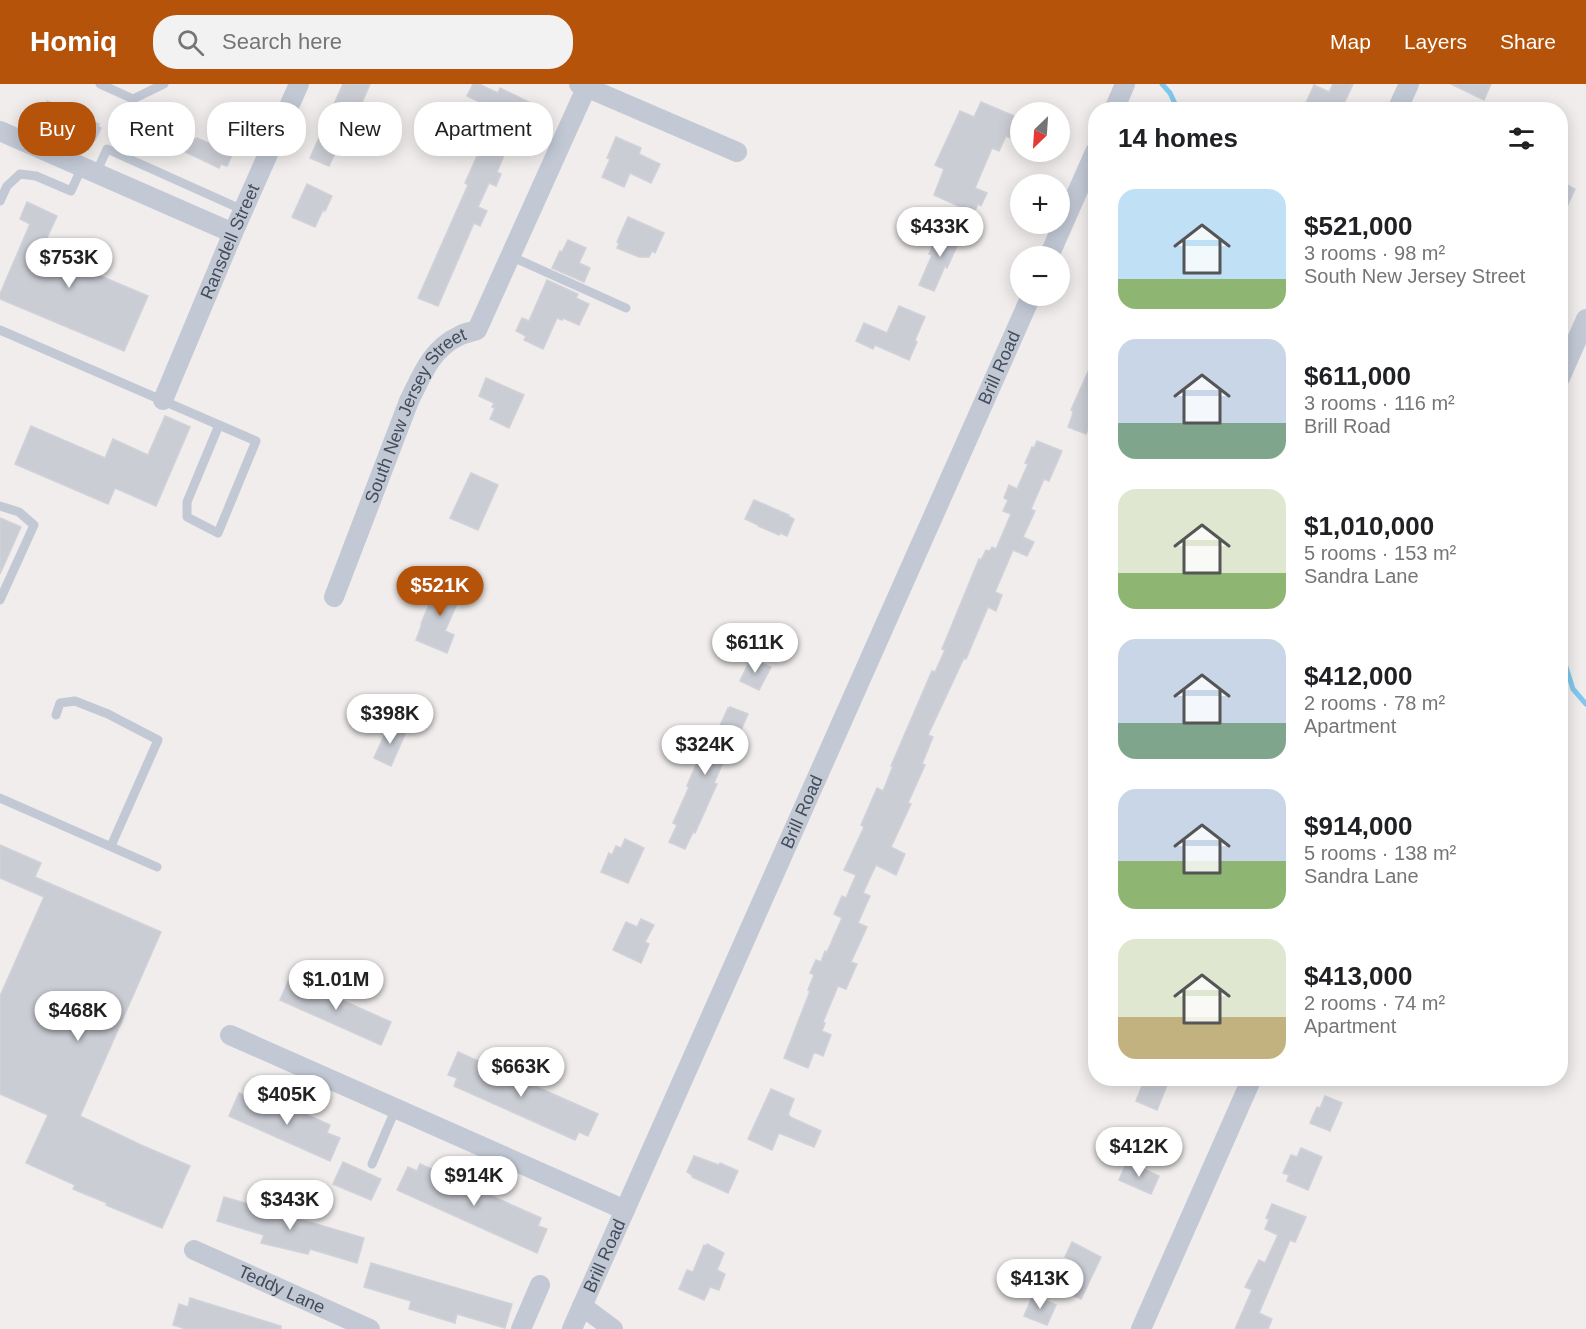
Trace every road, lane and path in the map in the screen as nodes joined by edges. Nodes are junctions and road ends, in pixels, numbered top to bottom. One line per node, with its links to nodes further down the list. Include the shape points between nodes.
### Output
1 (100, 84): 2 (lane, via 133,99)
2 (164, 84)
3 (299, 84): 14 (street, Ransdell Street)
4 (1125, 84): 7 (street)
5 (1409, 84): 8 (street)
6 (584, 85): 10 (street); 17 (street, South New Jersey Street)
7 (1117, 102)
8 (1401, 102)
9 (0, 131): 12 (street)
10 (737, 152)
11 (1088, 168): 16 (street)
12 (89, 170): 13 (lane, via 71,191 36,176 20,174 6,186); 14 (lane, via 107,149); 15 (street)
13 (0, 201)
14 (243, 210): 15 (street, Ransdell Street)
15 (233, 233): 23 (street, Ransdell Street)
16 (1053, 246)
17 (510, 256): 19 (lane); 26 (street, South New Jersey Street, via 477,330 458,336 436,352 423,372)
18 (1028, 306): 36 (street, Brill Road)
19 (626, 308)
20 (1586, 319): 22 (street)
21 (0, 330): 23 (lane)
22 (1568, 360)
23 (163, 400): 24 (lane)
24 (219, 425): 24 (lane, via 256,441 218,533 187,517 187,502)
25 (0, 506): 27 (lane, via 18,512 34,525)
26 (334, 597)
27 (0, 600)
28 (56, 715): 30 (lane, via 60,703 75,701 158,740)
29 (0, 798): 30 (lane)
30 (111, 846): 31 (lane)
31 (157, 867)
32 (230, 1035): 34 (street)
33 (1248, 1086): 44 (street)
34 (396, 1108): 35 (lane); 36 (street)
35 (372, 1164)
36 (625, 1209): 39 (street, Brill Road)
37 (194, 1250): 40 (street, Teddy Lane)
38 (540, 1285): 41 (street)
39 (582, 1306): 42 (street, Brill Road); 43 (street)
40 (370, 1329)
41 (521, 1329)
42 (572, 1329)
43 (613, 1329)
44 (1141, 1329)

